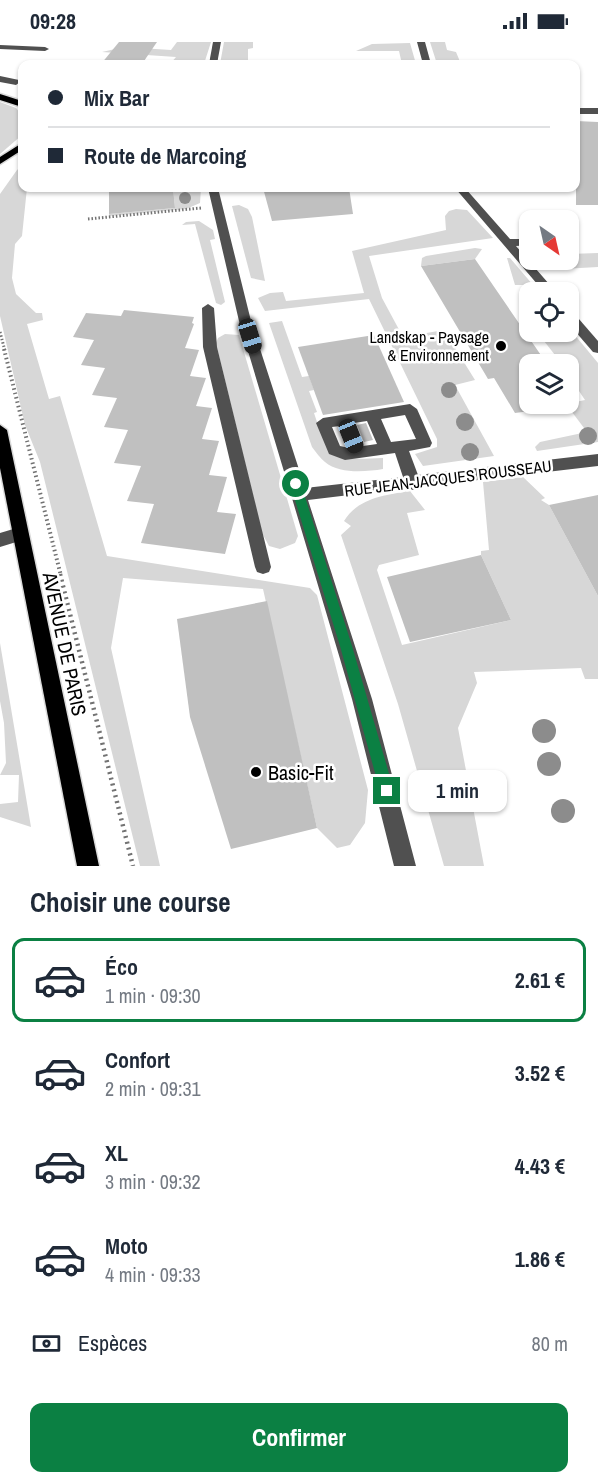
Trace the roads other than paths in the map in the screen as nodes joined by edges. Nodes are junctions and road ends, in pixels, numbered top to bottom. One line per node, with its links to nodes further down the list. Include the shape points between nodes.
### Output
1 (218, 42): 5 (street)
2 (421, 42): 6 (street)
3 (0, 47): 4 (street)
4 (45, 49)
5 (214, 60)
6 (426, 60)
7 (0, 79): 8 (street)
8 (16, 82)
9 (0, 96): 10 (main road)
10 (18, 103)
11 (580, 111): 12 (street)
12 (598, 111)
13 (18, 149): 14 (main road)
14 (0, 160)
15 (214, 192): 30 (street, via 245,321)
16 (463, 192): 18 (street)
17 (519, 242): 18 (street)
18 (507, 243): 19 (street)
19 (541, 282)
20 (208, 309): 33 (street, via 210,346)
21 (579, 327): 22 (street)
22 (598, 349)
23 (372, 415): 24 (street); 26 (street); 26 (street, via 410,409 425,443)
24 (345, 420): 27 (street); 27 (street, via 322,423 334,450)
25 (0, 430): 31 (main road, AVENUE DE PARIS)
26 (393, 448): 27 (street); 29 (street)
27 (358, 453)
28 (598, 460): 29 (street, RUE JEAN-JACQUES ROUSSEAU)
29 (413, 484): 30 (street, RUE JEAN-JACQUES ROUSSEAU)
30 (299, 495): 35 (street, via 362,699)
31 (20, 534): 32 (street); 34 (main road, AVENUE DE PARIS)
32 (0, 540)
33 (263, 567)
34 (88, 866)
35 (405, 866)

